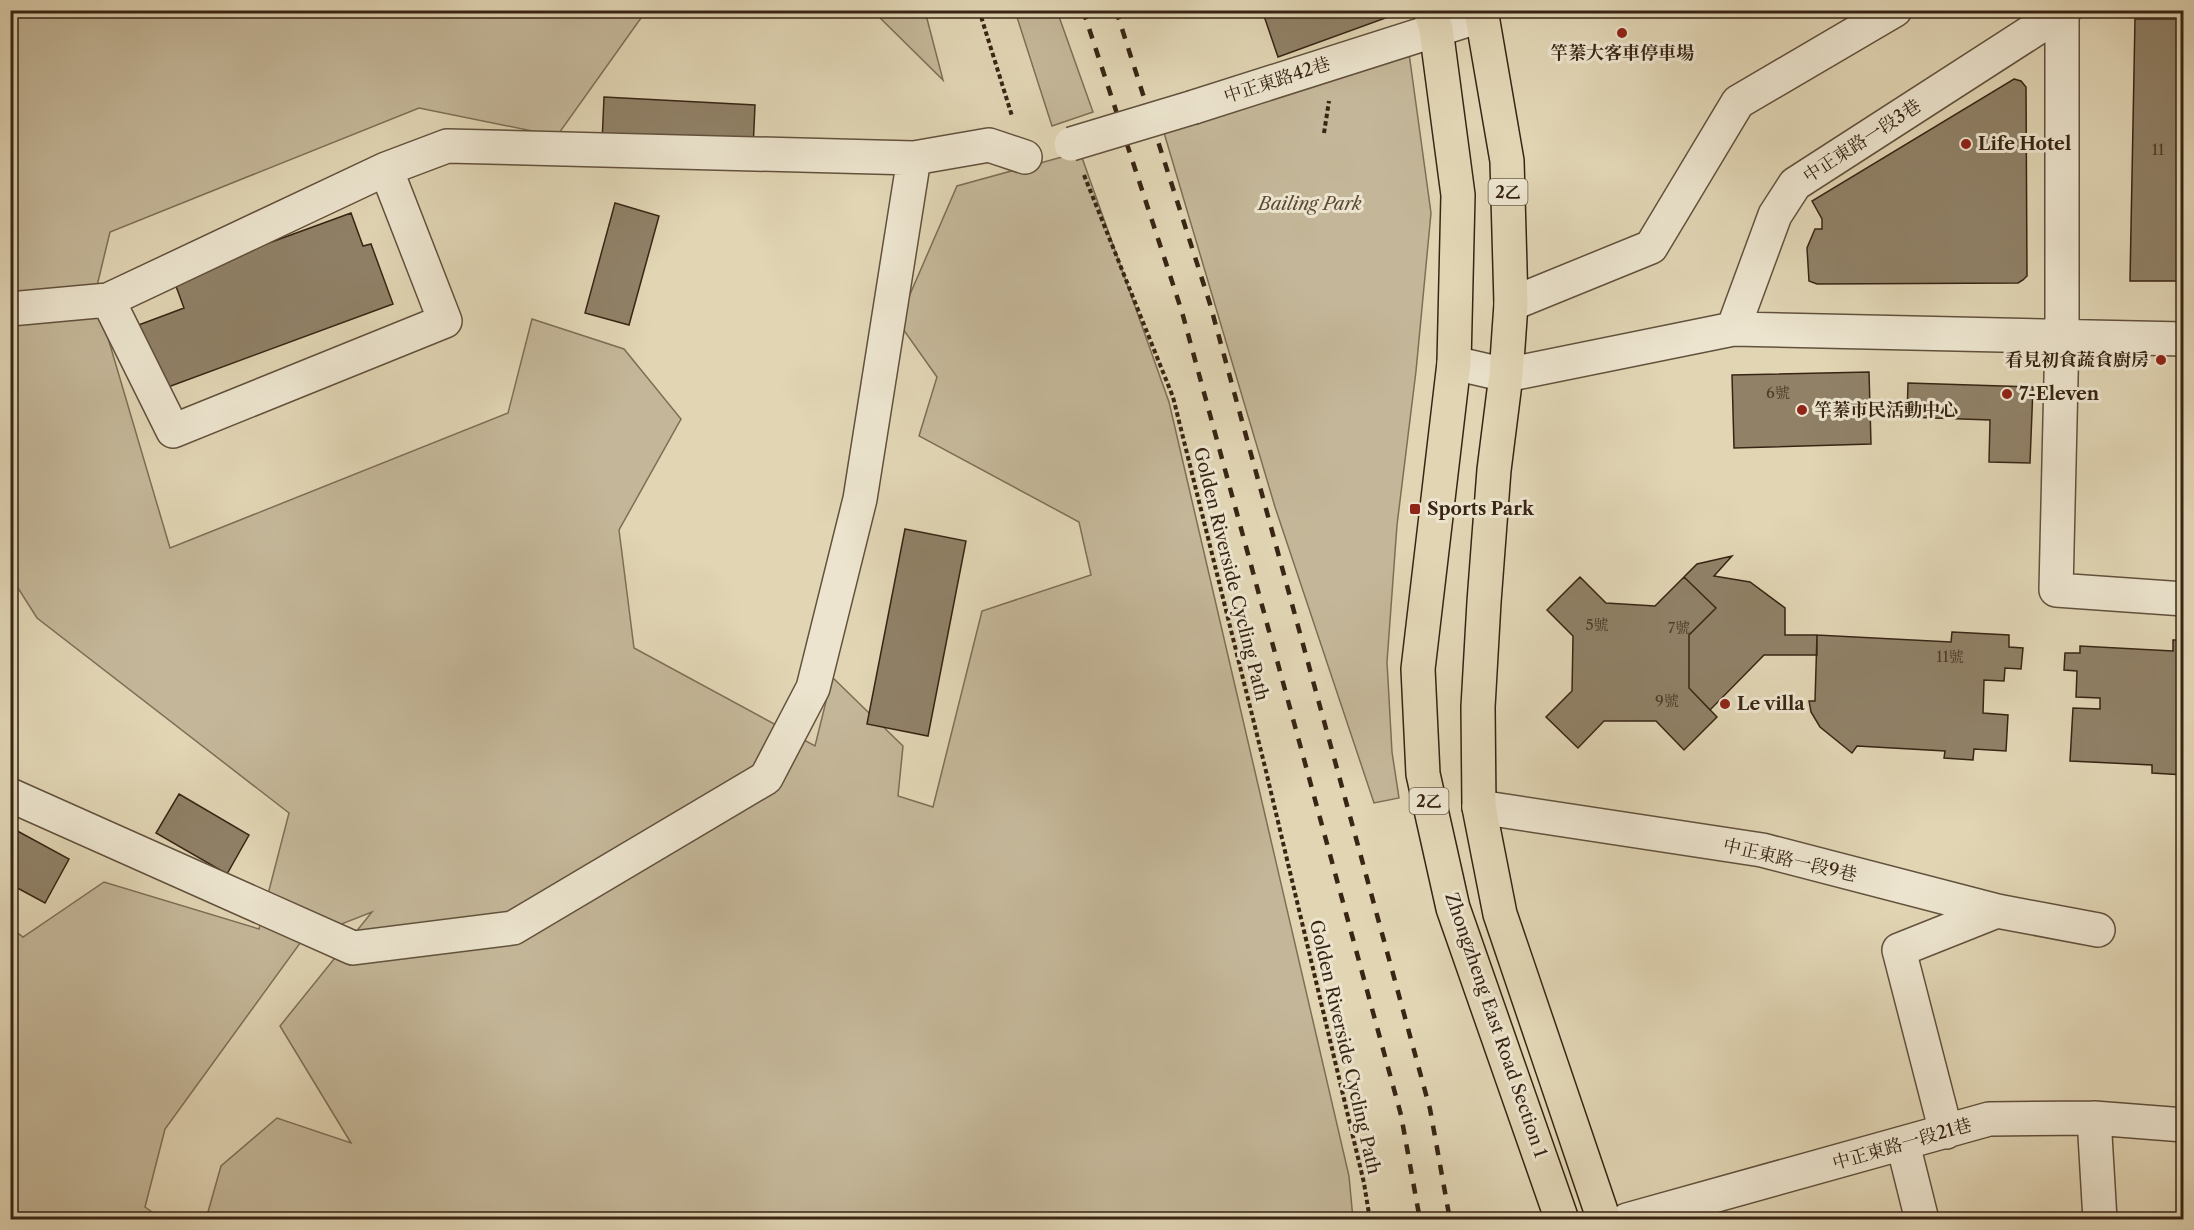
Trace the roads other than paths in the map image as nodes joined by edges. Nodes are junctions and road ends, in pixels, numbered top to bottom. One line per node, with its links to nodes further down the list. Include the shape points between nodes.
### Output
1 (1895, 10): 10 (street, via 1738,102 1651,248)
2 (2063, 11): 12 (street, 中正東路一段3巷, via 1795,184 1775,214); 13 (street, 中正東路一段3巷)
3 (1482, 13): 4 (street, 中正東路42巷); 10 (main road, 2乙, via 1507,161)
4 (1433, 20): 5 (street, 中正東路42巷, bridge, via 1194,107); 15 (main road, 2乙, via 1458,195)
5 (1071, 144)
6 (1025, 157): 7 (street, via 989,145)
7 (914, 158): 8 (street, via 447,146); 18 (street, via 860,499 813,688 766,778 513,928 353,948)
8 (386, 169): 9 (street); 9 (street, via 445,321 172,431)
9 (108, 300): 11 (street)
10 (1511, 304): 16 (main road, 2乙)
11 (10, 309)
12 (1733, 329): 13 (street); 16 (street)
13 (2062, 336): 14 (street); 17 (street, 中正東路一段3巷, via 2056,590)
14 (2184, 339)
15 (1454, 363): 16 (street); 26 (main road, Zhongzheng East Road Section 1 / 2乙, via 1418,669 1424,774 1453,908)
16 (1506, 375): 19 (main road, Zhongzheng East Road Section 1 / 2乙, via 1484,602 1478,707)
17 (2184, 599)
18 (10, 795)
19 (1479, 807): 20 (street, 中正東路一段9巷, via 1762,850); 27 (main road, Zhongzheng East Road Section 1 / 2乙, via 1500,914)
20 (1997, 911): 21 (street, 中正東路一段9巷); 24 (street, via 1899,950)
21 (2098, 930)
22 (2094, 1118): 23 (street, 中正東路一段21巷); 24 (street, 中正東路一段21巷, via 1989,1119); 30 (street)
23 (2184, 1125)
24 (1946, 1132): 25 (street, 中正東路一段21巷)
25 (1903, 1144): 28 (street, 中正東路一段21巷); 29 (street)
26 (1562, 1220)
27 (1604, 1220)
28 (1627, 1220)
29 (1922, 1220)
30 (2100, 1220)

